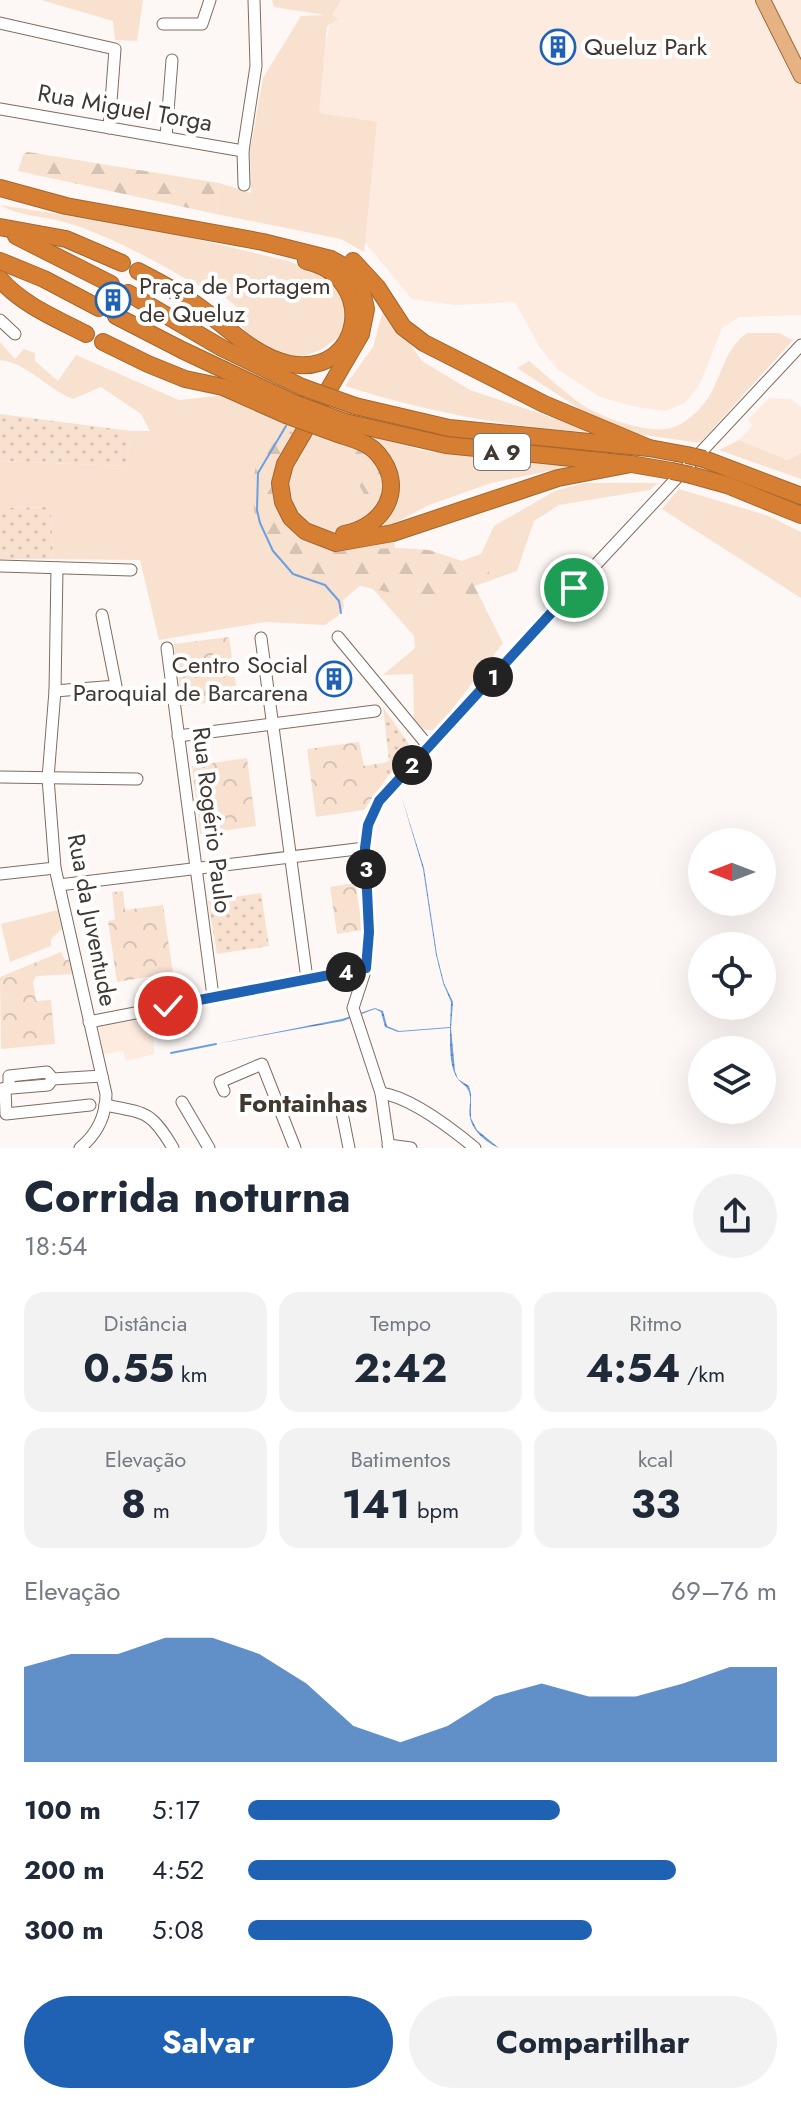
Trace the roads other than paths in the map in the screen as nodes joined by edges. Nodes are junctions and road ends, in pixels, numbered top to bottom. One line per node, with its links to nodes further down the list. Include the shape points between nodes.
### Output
1 (210, 0): 5 (street, via 202,24)
2 (254, 0): 11 (street, via 256,66)
3 (763, 0): 7 (main road)
4 (0, 23): 9 (street, via 115,49)
5 (163, 24)
6 (172, 60): 10 (street)
7 (801, 76)
8 (0, 109): 9 (street, Rua Miguel Torga)
9 (109, 128): 10 (street, Rua Miguel Torga)
10 (166, 137): 11 (street, Rua Miguel Torga)
11 (243, 151): 13 (street)
12 (0, 179): 22 (highway, via 316,244 342,253)
13 (244, 185)
14 (0, 188): 16 (highway)
15 (0, 196): 16 (highway)
16 (66, 206): 18 (highway)
17 (0, 228): 20 (highway, via 66,239); 24 (highway)
18 (212, 235): 21 (highway, via 313,262 334,273 350,291 355,313 349,338 334,358 313,365 268,356 173,288); 36 (highway, via 331,259 347,268 362,290 366,309 361,334 285,464 280,483 291,518 305,531 336,543 361,541 558,478)
19 (0, 261): 26 (highway)
20 (122, 263)
21 (138, 271)
22 (365, 273): 34 (highway, via 373,324 305,442 289,483 298,513 325,532 344,534 374,523 391,490 377,452); 35 (highway, via 403,327 424,343 544,404)
23 (0, 279): 30 (highway)
24 (111, 284)
25 (128, 293): 35 (highway, A 9, bridge, via 222,348 355,406 449,428)
26 (99, 308)
27 (116, 316): 33 (highway, A 9)
28 (0, 320): 29 (street)
29 (15, 334)
30 (86, 334)
31 (103, 342): 33 (highway, via 185,379)
32 (801, 345): 50 (street)
33 (290, 409): 34 (highway, A 9, bridge)
34 (342, 428): 36 (highway, A 9, via 446,445)
35 (649, 448): 37 (highway, A 9, bridge, via 704,459)
36 (631, 464): 38 (highway, A 9, bridge, via 691,475)
37 (801, 496)
38 (801, 515)
39 (0, 566): 40 (street)
40 (57, 568): 41 (street); 46 (street, Rua da Juventude)
41 (131, 570)
42 (102, 615): 46 (street, via 116,686)
43 (338, 637): 50 (street)
44 (261, 638): 48 (street)
45 (167, 648): 49 (street, Rua Rogério Paulo)
46 (55, 691): 52 (street, Rua da Juventude)
47 (375, 711): 48 (street)
48 (272, 726): 49 (street); 55 (street)
49 (178, 736): 57 (street, Rua Rogério Paulo)
50 (429, 747): 54 (street, via 379,801)
51 (0, 777): 52 (street)
52 (48, 778): 53 (street); 56 (street, Rua da Juventude)
53 (137, 779)
54 (365, 848): 55 (street); 60 (street)
55 (290, 857): 57 (street); 61 (street)
56 (55, 868): 58 (street); 59 (street, Rua da Juventude)
57 (196, 868): 59 (street); 62 (street, Rua Rogério Paulo)
58 (0, 874)
59 (59, 885): 63 (street, Rua da Juventude)
60 (366, 968): 61 (street); 67 (street, via 353,1012)
61 (307, 979): 62 (street)
62 (213, 996): 63 (street)
63 (89, 1022): 64 (street, Rua da Juventude)
64 (102, 1076): 65 (street); 70 (street, Rua da Juventude)
65 (5, 1088): 69 (street, via 6,1114)
66 (224, 1091): 76 (street, via 220,1082 262,1064)
67 (381, 1093): 72 (street); 79 (street, via 406,1101)
68 (182, 1102): 75 (street)
69 (90, 1105)
70 (105, 1105): 73 (street, via 97,1130); 74 (street, via 152,1117)
71 (342, 1113): 77 (street)
72 (388, 1147): 78 (street)
73 (80, 1148)
74 (173, 1148)
75 (209, 1148)
76 (295, 1148)
77 (349, 1148)
78 (411, 1148)
79 (475, 1148)

